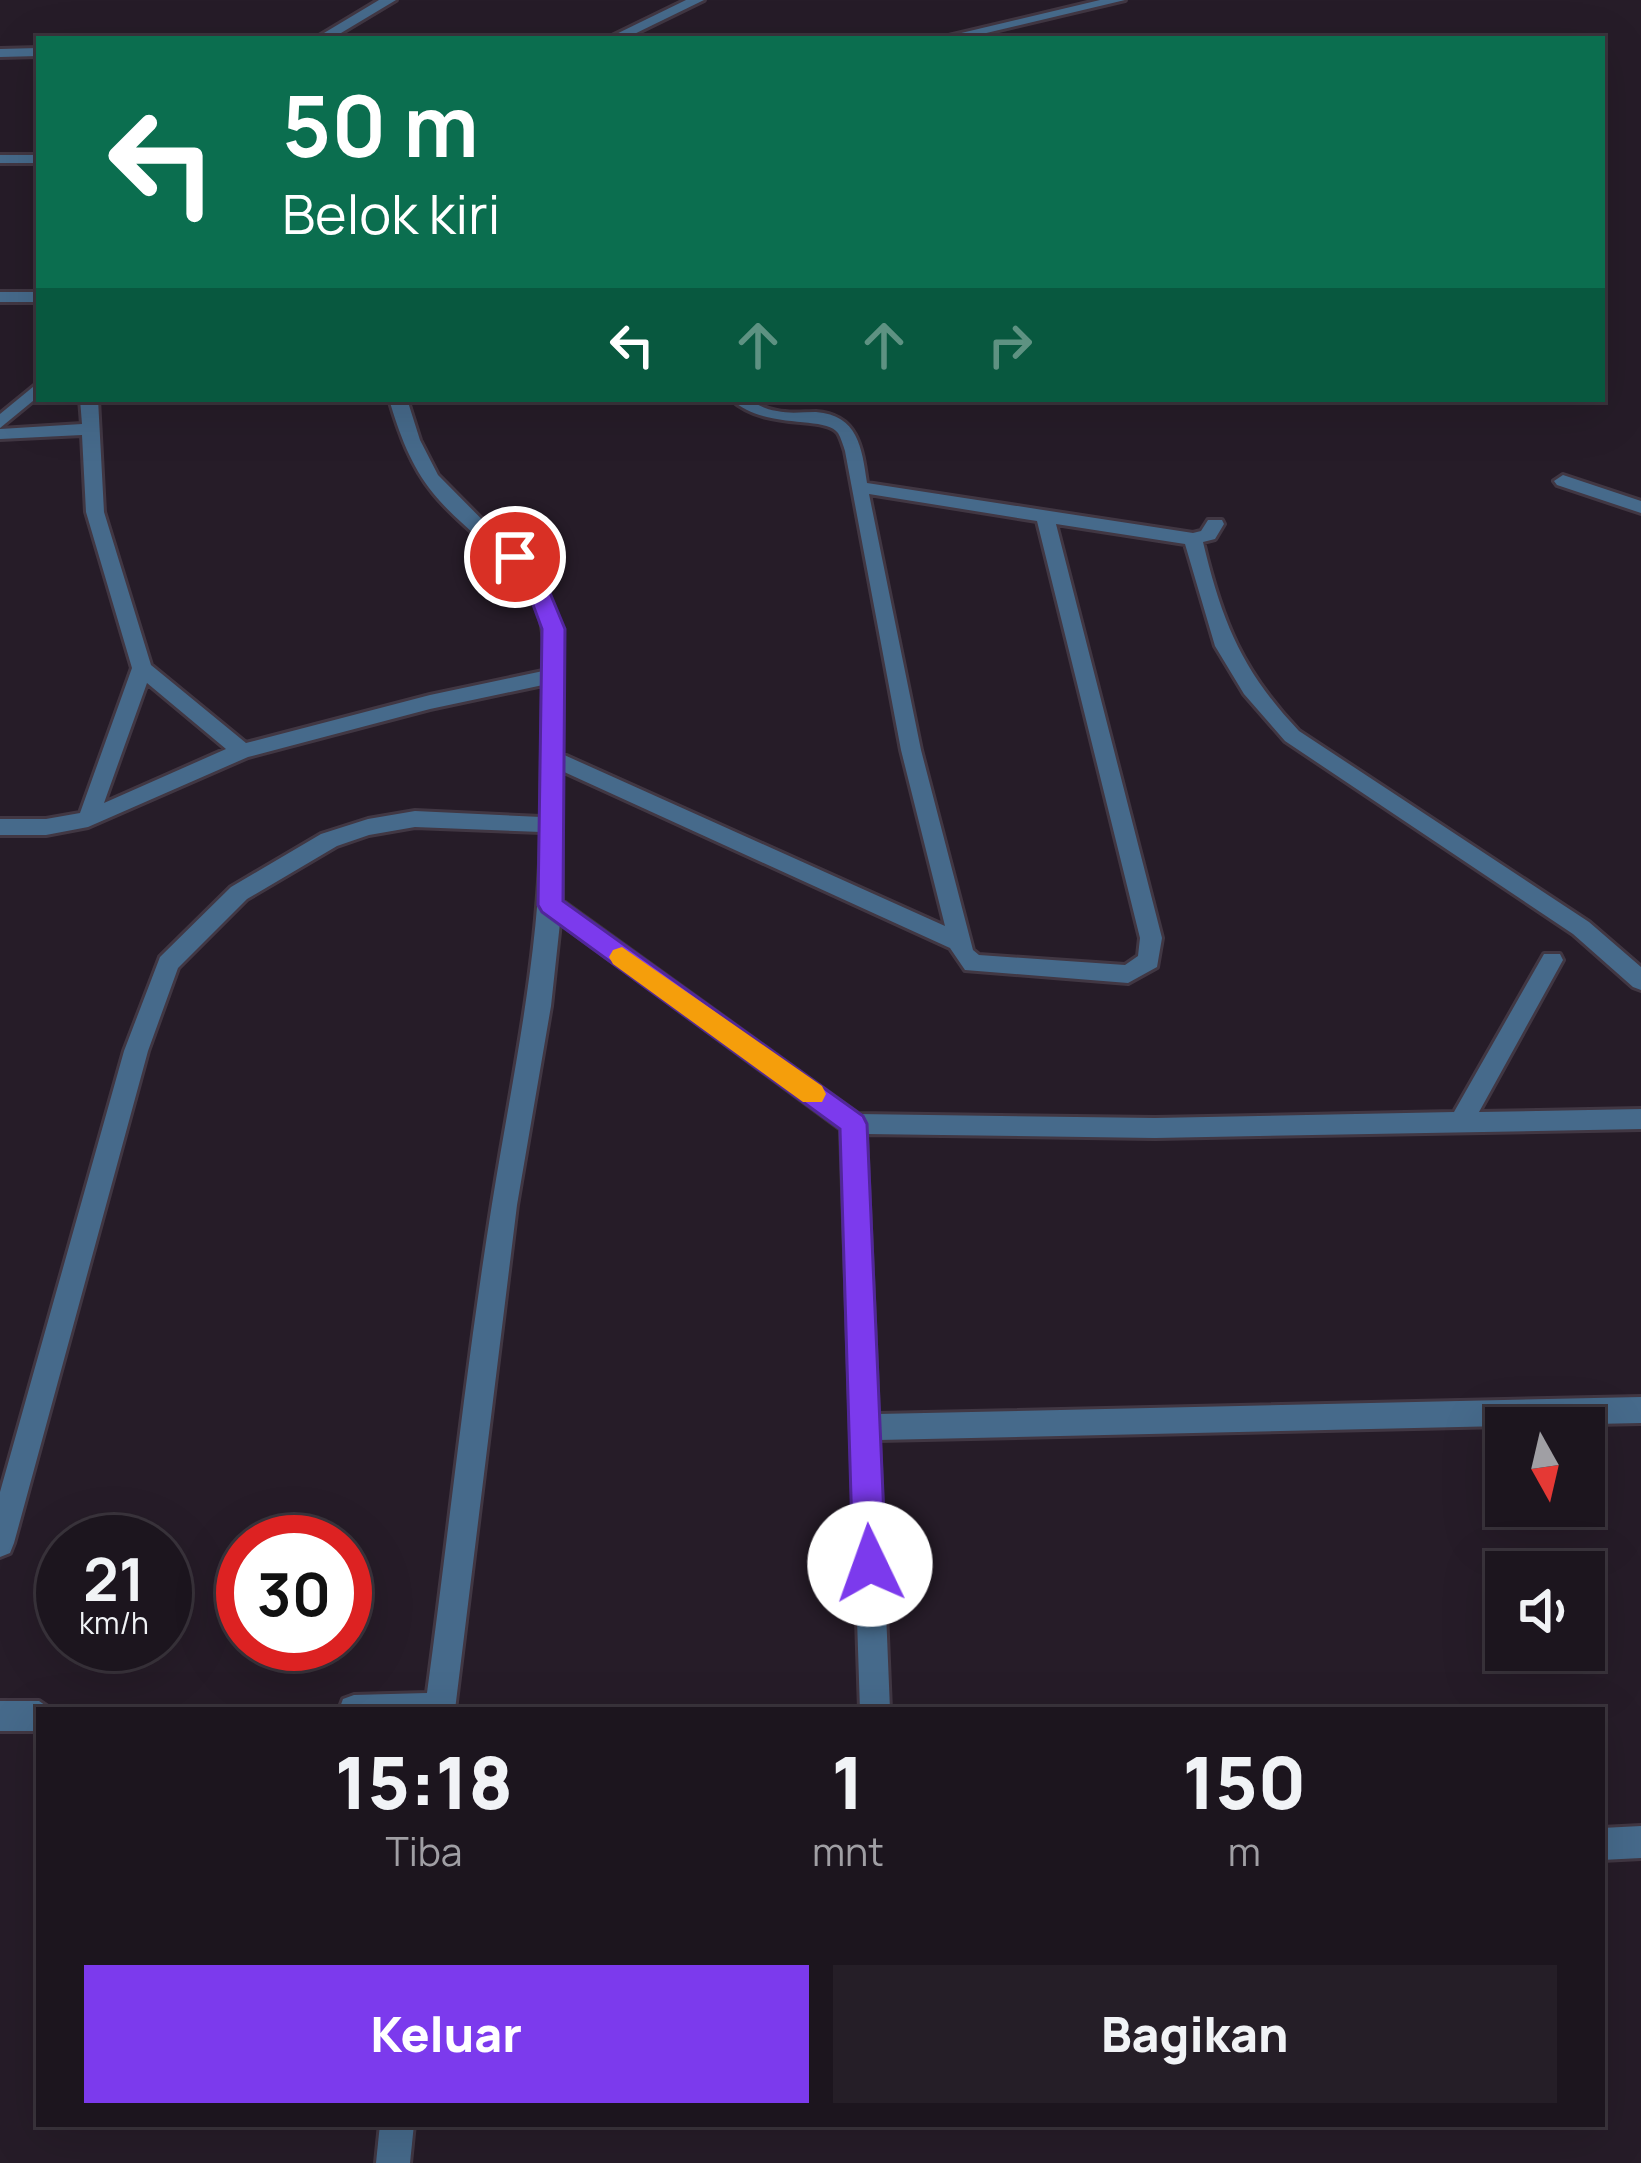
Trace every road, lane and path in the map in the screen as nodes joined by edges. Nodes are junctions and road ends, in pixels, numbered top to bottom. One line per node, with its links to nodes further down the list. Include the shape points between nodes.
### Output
1 (389, 0): 4 (street)
2 (697, 0): 5 (street)
3 (1118, 0): 6 (street)
4 (326, 36)
5 (619, 36)
6 (956, 36)
7 (36, 52): 8 (street)
8 (0, 53)
9 (0, 159): 10 (street)
10 (36, 159)
11 (0, 297): 12 (street)
12 (36, 298)
13 (36, 390): 17 (street)
14 (89, 402): 18 (street)
15 (399, 402): 27 (street, via 422,466 515,557 539,593 554,629)
16 (743, 402): 21 (street, via 756,413 831,419 848,430)
17 (0, 423)
18 (88, 429): 19 (street); 26 (street, via 95,512)
19 (0, 434)
20 (1563, 481): 22 (street)
21 (858, 488): 23 (street); 34 (street, via 911,750)
22 (1641, 507)
23 (1044, 513): 25 (street); 34 (street, via 1151,938 1149,961 1129,974 973,964)
24 (1215, 524): 25 (street)
25 (1193, 539): 36 (street, via 1220,638 1259,703 1292,736 1581,928)
26 (142, 668): 28 (street); 30 (street)
27 (554, 676): 28 (street); 29 (street)
28 (242, 751): 30 (street)
29 (554, 759): 31 (street); 34 (street)
30 (88, 820): 32 (street)
31 (551, 825): 33 (street); 42 (street, via 415,818 329,840 239,893 168,963 136,1051)
32 (0, 827)
33 (551, 905): 38 (street); 43 (street)
34 (961, 943)
35 (1552, 960): 39 (street)
36 (1641, 981)
37 (1641, 1118): 39 (street)
38 (854, 1124): 39 (street); 41 (street)
39 (1460, 1124)
40 (1641, 1410): 41 (street)
41 (863, 1427): 44 (street)
42 (0, 1543)
43 (440, 1707)
44 (875, 1707)
45 (0, 1716): 46 (street)
46 (36, 1716)
47 (1641, 1842): 48 (street)
48 (1605, 1844)
49 (397, 2127): 50 (street)
50 (393, 2163)

